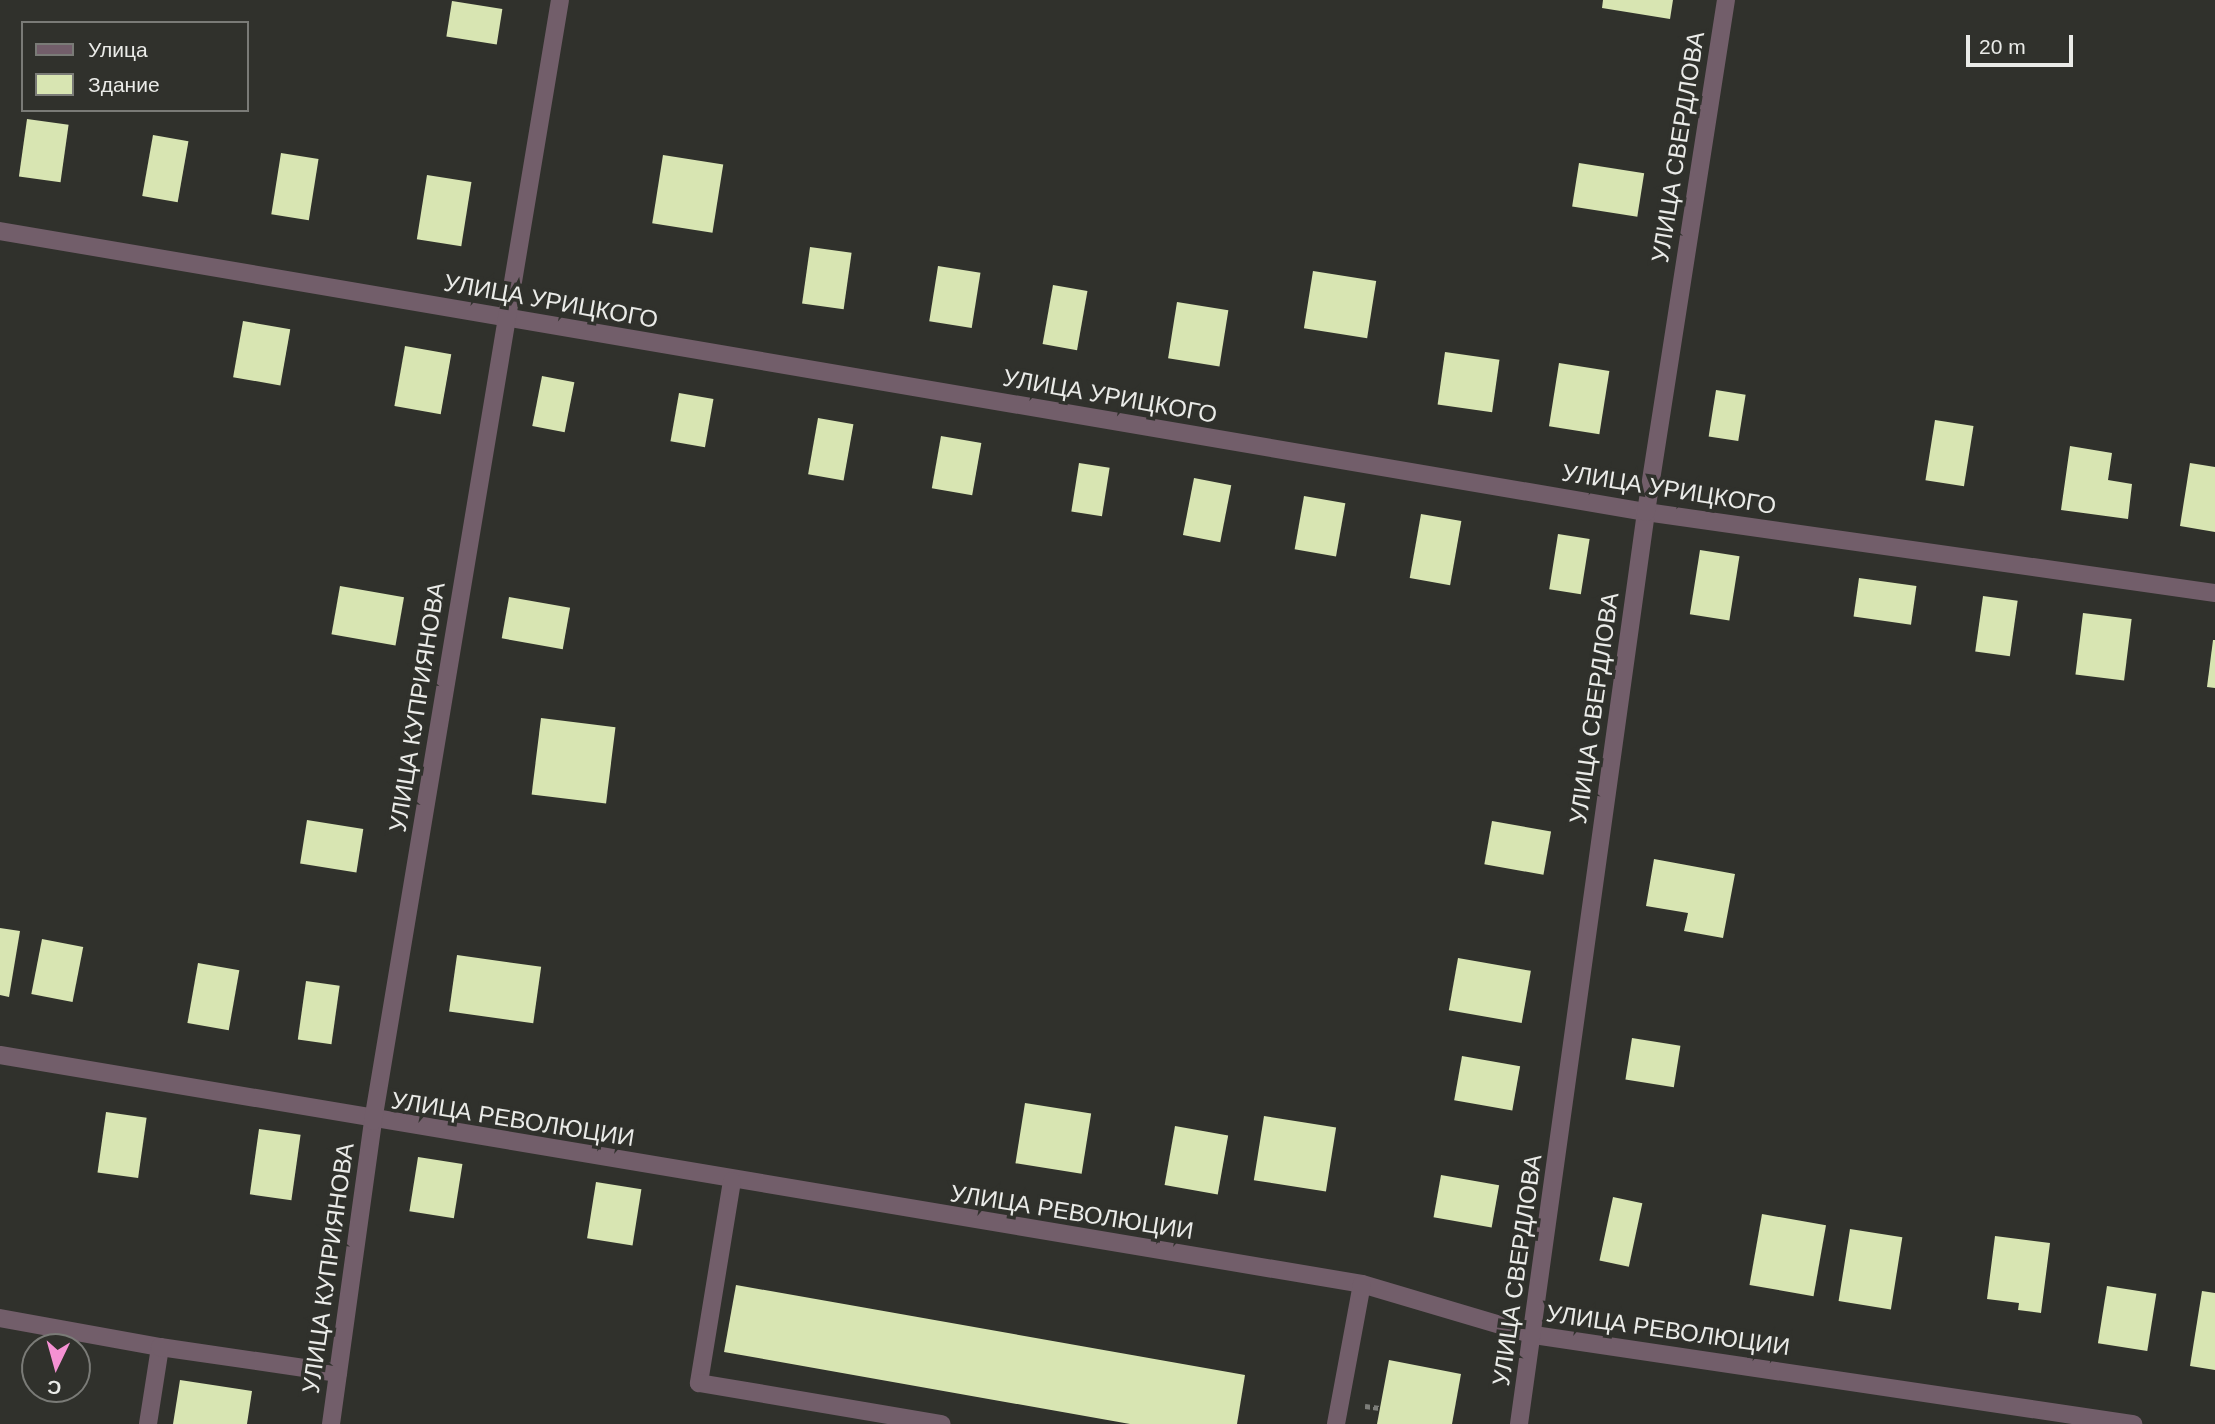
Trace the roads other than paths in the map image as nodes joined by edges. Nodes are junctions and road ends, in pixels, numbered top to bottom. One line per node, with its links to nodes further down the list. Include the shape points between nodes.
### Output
1 (560, 0): 4 (street, УЛИЦА КУПРИЯНОВА)
2 (1726, 0): 5 (street, УЛИЦА СВЕРДЛОВА)
3 (0, 231): 4 (street, УЛИЦА УРИЦКОГО)
4 (506, 318): 5 (street, УЛИЦА УРИЦКОГО); 8 (street, УЛИЦА КУПРИЯНОВА)
5 (1646, 512): 6 (street, УЛИЦА УРИЦКОГО); 12 (street, УЛИЦА СВЕРДЛОВА)
6 (2215, 593)
7 (0, 1055): 8 (street, УЛИЦА РЕВОЛЮЦИИ)
8 (373, 1121): 9 (street, УЛИЦА РЕВОЛЮЦИИ); 14 (street, УЛИЦА КУПРИЯНОВА)
9 (732, 1181): 10 (street, УЛИЦА РЕВОЛЮЦИИ); 17 (street, via 699,1383)
10 (1362, 1284): 12 (street, УЛИЦА РЕВОЛЮЦИИ); 18 (street)
11 (0, 1318): 13 (street)
12 (1534, 1335): 19 (street, УЛИЦА СВЕРДЛОВА); 20 (street, УЛИЦА РЕВОЛЮЦИИ)
13 (160, 1347): 14 (street); 15 (street)
14 (338, 1373): 16 (street, УЛИЦА КУПРИЯНОВА)
15 (148, 1424)
16 (331, 1424)
17 (942, 1424)
18 (1336, 1424)
19 (1519, 1424)
20 (2133, 1424)

